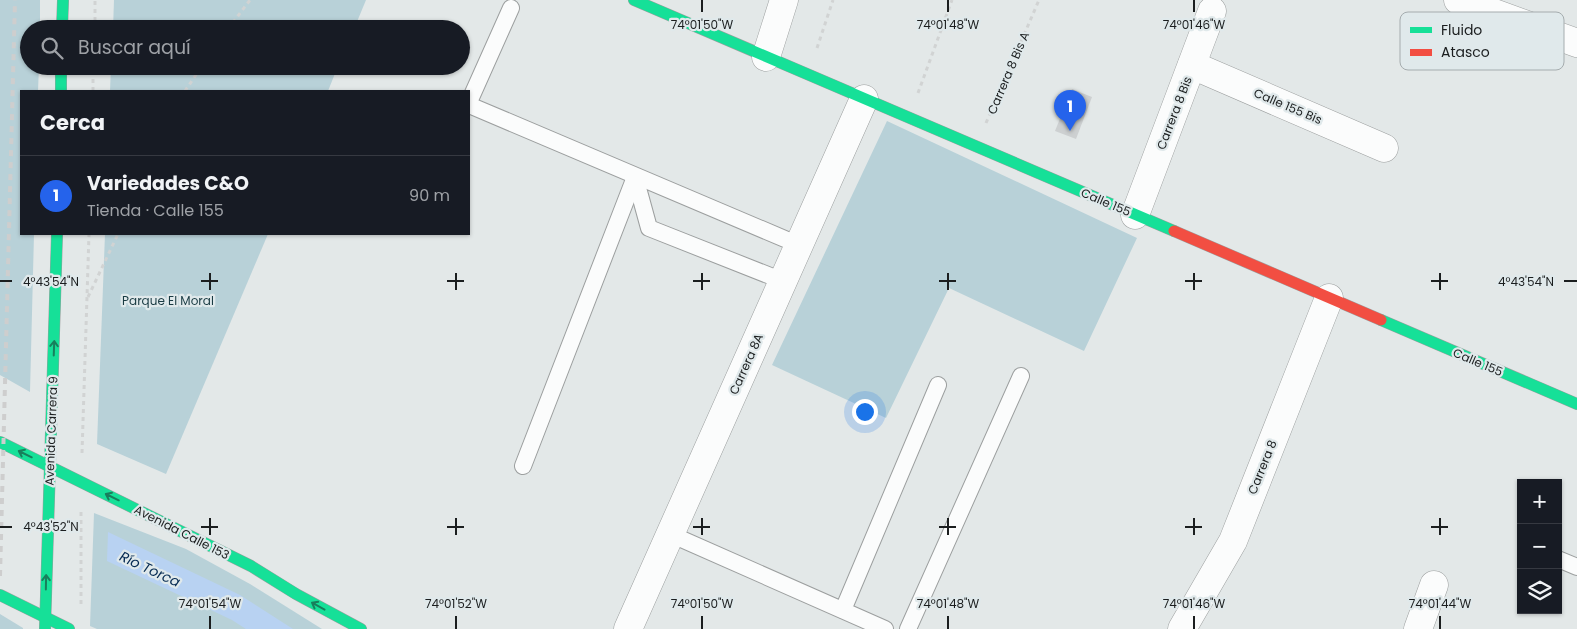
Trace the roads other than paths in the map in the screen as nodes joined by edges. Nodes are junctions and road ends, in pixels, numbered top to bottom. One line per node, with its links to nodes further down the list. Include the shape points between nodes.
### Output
1 (63, 0): 8 (street)
2 (634, 0): 11 (street, Calle 155)
3 (784, 0): 11 (street)
4 (1458, 0): 7 (street)
5 (510, 8): 16 (lane)
6 (1212, 11): 12 (street, Carrera 8 Bis)
7 (1491, 12)
8 (62, 20)
9 (1564, 38): 10 (street)
10 (1577, 43)
11 (766, 57): 15 (street, Calle 155)
12 (1192, 64): 18 (street, Calle 155 Bis); 20 (street, Carrera 8 Bis)
13 (61, 75): 14 (street)
14 (60, 90)
15 (864, 99): 20 (street, Calle 155); 22 (street, Carrera 8A)
16 (470, 101)
17 (470, 103): 19 (lane)
18 (1384, 148)
19 (635, 177): 22 (lane); 23 (lane, via 649,228); 29 (lane)
20 (1135, 215): 24 (street, Calle 155)
21 (57, 235): 30 (street, Avenida Carrera 9, one-way to 21)
22 (799, 246): 23 (street, Carrera 8A)
23 (783, 281): 31 (street, Carrera 8A)
24 (1329, 298): 27 (street, Calle 155); 38 (street, Carrera 8, via 1233,541)
25 (1021, 376): 43 (lane)
26 (938, 385): 36 (lane)
27 (1577, 404)
28 (0, 442): 30 (street, Avenida Calle 153, one-way to 28)
29 (523, 466)
30 (50, 467): 37 (street, Avenida Carrera 9, one-way to 30); 40 (street, Avenida Calle 153, one-way to 30, via 242,562)
31 (670, 534): 36 (lane); 41 (street, Carrera 8A)
32 (1562, 561): 33 (lane)
33 (1577, 567)
34 (1434, 585): 44 (street)
35 (0, 595): 37 (street)
36 (843, 610): 42 (lane)
37 (46, 624): 39 (street)
38 (1191, 626)
39 (69, 629)
40 (360, 629)
41 (628, 629)
42 (885, 629)
43 (908, 629)
44 (1418, 629)

